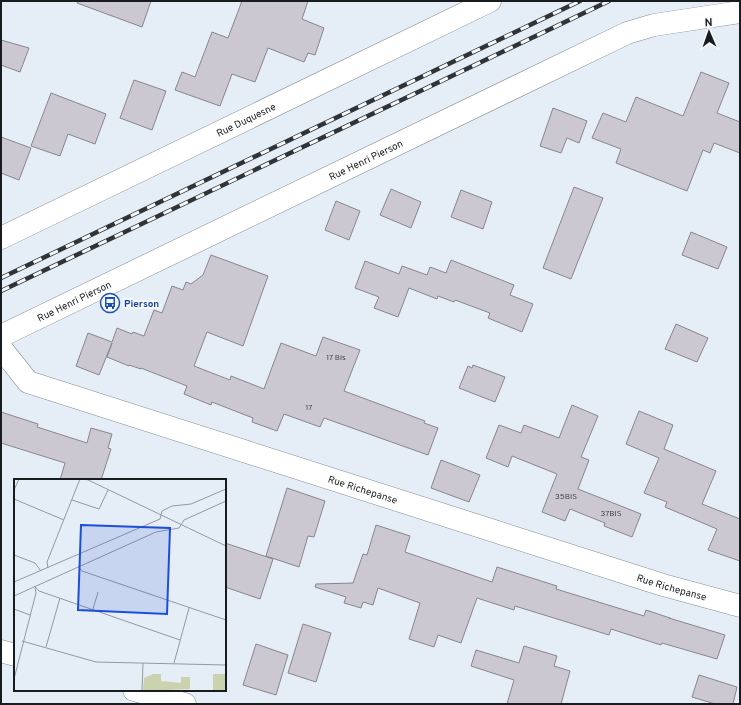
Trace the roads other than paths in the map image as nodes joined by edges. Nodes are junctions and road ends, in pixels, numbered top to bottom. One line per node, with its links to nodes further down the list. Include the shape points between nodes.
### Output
1 (490, 1): 3 (street, Rue Duquesne)
2 (740, 12): 4 (street, Rue Henri Pierson, via 654,25 627,33)
3 (1, 238)
4 (1, 336)
5 (1, 348): 6 (street, Rue Richepanse, via 28,382 663,585)
6 (740, 606)
7 (1, 651): 8 (street)
8 (14, 655)
9 (138, 691): 10 (street)
10 (185, 704)

